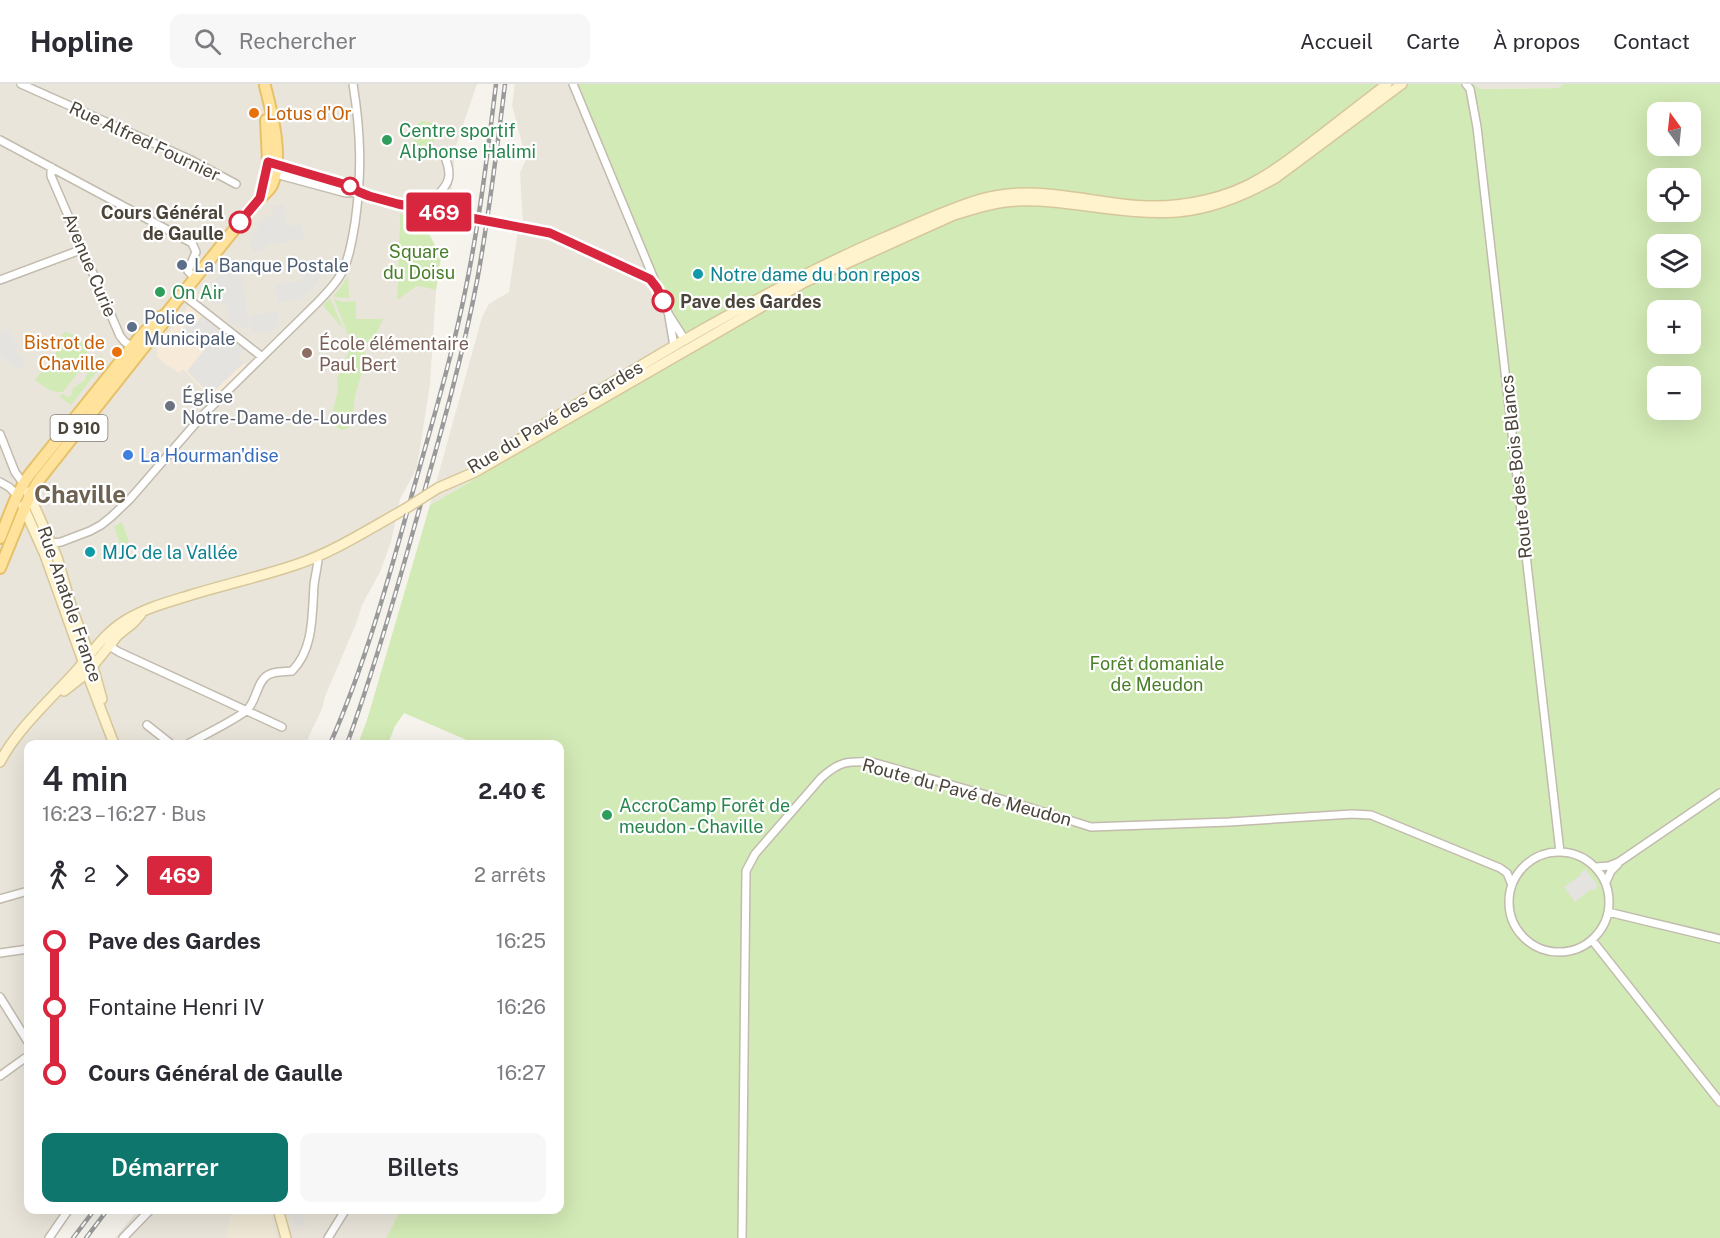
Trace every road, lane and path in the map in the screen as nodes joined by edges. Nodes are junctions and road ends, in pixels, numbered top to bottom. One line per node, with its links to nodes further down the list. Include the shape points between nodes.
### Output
1 (21, 84): 12 (street, Rue Alfred Fournier)
2 (353, 84): 13 (street, via 360,145)
3 (573, 84): 20 (street)
4 (1387, 84): 23 (main road, via 1284,164 1218,197 1148,206 1036,192 985,198 952,208 839,257 762,297)
5 (1402, 84): 23 (main road, via 1289,169 1231,200 1178,212 1131,212 1033,201 977,207 803,283)
6 (1466, 84): 51 (street, Route des Bois Blancs, via 1477,127)
7 (265, 85): 11 (main road)
8 (0, 140): 10 (street)
9 (446, 160): 14 (street, via 448,182 432,201)
10 (51, 167): 17 (street, Avenue Curie, via 51,176); 18 (street, via 192,243 196,252 188,271)
11 (272, 168): 13 (street, via 346,193); 18 (main road, D 910, via 270,189)
12 (236, 184)
13 (359, 192): 14 (street); 26 (street, via 344,270 319,301)
14 (431, 210): 15 (street)
15 (458, 215)
16 (520, 226): 20 (street, via 550,233 650,279)
17 (82, 249): 19 (street); 24 (street, Avenue Curie, via 120,336)
18 (195, 278): 21 (main road, D 910)
19 (0, 279)
20 (657, 288): 22 (street)
21 (182, 294): 24 (main road, D 910, via 164,322); 26 (street)
22 (669, 315): 23 (street); 25 (street)
23 (687, 344): 25 (main road, Rue du Pavé des Gardes)
24 (137, 348): 29 (main road, D 910); 31 (main road, D 910)
25 (676, 351): 36 (main road, Rue du Pavé des Gardes, bridge, via 476,472 438,488)
26 (261, 356): 34 (street, via 104,523)
27 (0, 434): 29 (street)
28 (0, 482): 30 (street)
29 (23, 483): 30 (main road, D 910); 31 (main road, Rue Anatole France)
30 (17, 495): 32 (main road, Rue Anatole France); 33 (main road, D 910)
31 (30, 495): 32 (main road, D 910); 34 (main road, Rue Anatole France)
32 (24, 509): 35 (main road, Rue Anatole France); 37 (main road, D 910)
33 (0, 538)
34 (52, 543): 35 (street); 39 (main road, Rue Anatole France)
35 (45, 555): 40 (main road, Rue Anatole France)
36 (318, 557): 38 (main road, Rue du Pavé des Gardes, via 161,604 113,628); 42 (street, via 310,633 300,660 292,671 267,676)
37 (0, 568)
38 (107, 641): 39 (main road, Rue du Pavé des Gardes); 41 (main road, Rue du Pavé des Gardes); 42 (street, via 126,655)
39 (90, 653): 40 (main road, Rue du Pavé des Gardes); 41 (main road, Rue Anatole France)
40 (84, 662): 41 (main road, Rue Anatole France); 43 (main road, Rue du Pavé des Gardes)
41 (90, 670): 43 (main road, Rue du Pavé des Gardes); 46 (main road, Rue Anatole France)
42 (246, 710): 45 (street); 48 (street)
43 (35, 716): 49 (main road, Rue du Pavé des Gardes)
44 (147, 724): 47 (street)
45 (282, 727)
46 (112, 740)
47 (166, 740)
48 (195, 740)
49 (0, 762)
50 (1720, 793): 52 (street)
51 (1560, 852): 53 (street, via 1580,856); 55 (street, via 1526,864)
52 (1620, 862): 53 (street); 54 (street)
53 (1596, 867): 54 (street)
54 (1606, 882): 58 (street)
55 (1512, 885): 60 (street, via 1513,921 1534,945 1556,952 1576,949); 76 (street, Route du Pavé de Meudon, via 1508,873 1500,868 1371,814 1091,827 872,762 843,763 821,778 754,854 746,871)
56 (24, 892): 57 (street)
57 (0, 899)
58 (1608, 912): 59 (street); 60 (street)
59 (1720, 939)
60 (1592, 940): 67 (street)
61 (24, 950): 62 (street)
62 (0, 953)
63 (0, 997): 64 (street)
64 (24, 1036)
65 (24, 1061): 66 (street)
66 (0, 1076)
67 (1720, 1102)
68 (65, 1214): 72 (street)
69 (147, 1214): 73 (street)
70 (279, 1214): 74 (main road)
71 (343, 1214): 75 (street)
72 (48, 1238)
73 (123, 1238)
74 (286, 1238)
75 (327, 1238)
76 (741, 1238)

